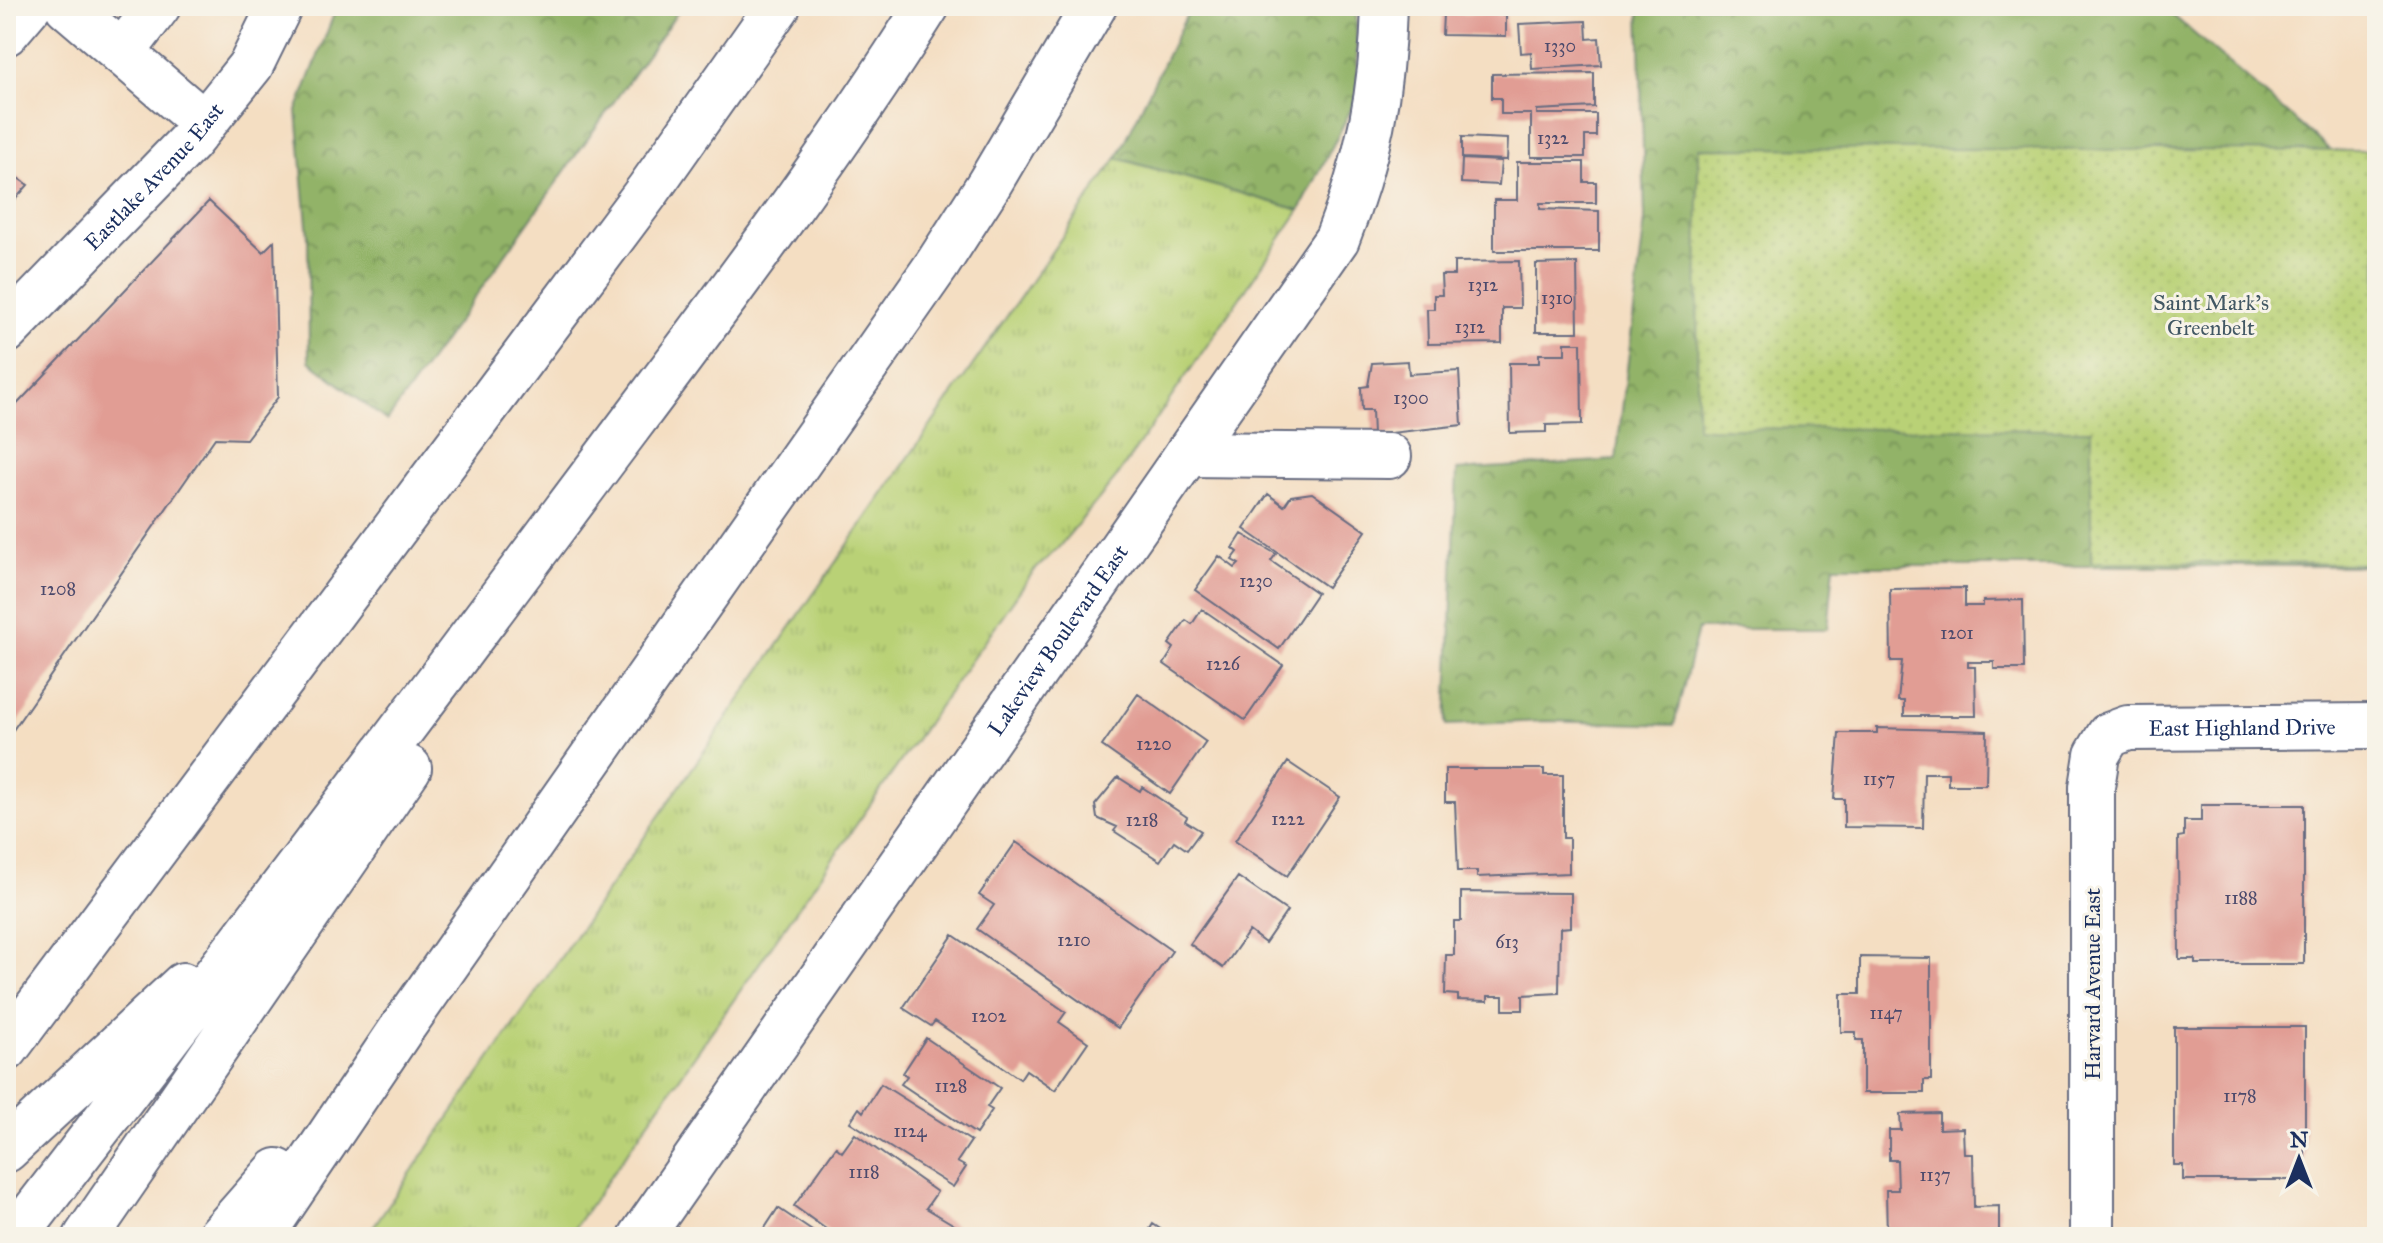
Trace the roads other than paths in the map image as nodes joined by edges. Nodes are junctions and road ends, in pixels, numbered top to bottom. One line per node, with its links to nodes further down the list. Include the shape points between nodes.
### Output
1 (29, 6): 9 (main road)
2 (67, 6): 10 (main road)
3 (158, 6): 10 (main road)
4 (280, 6): 11 (main road, Eastlake Avenue East, via 251,65)
5 (778, 6): 18 (main road, via 678,151)
6 (927, 6): 12 (main road)
7 (1094, 6): 21 (main road, via 937,265)
8 (1384, 6): 14 (main road, Lakeview Boulevard East, via 1376,114 1361,179 1337,239)
9 (6, 33)
10 (122, 53): 11 (main road)
11 (204, 123): 13 (main road, Eastlake Avenue East)
12 (749, 265): 19 (main road); 25 (main road)
13 (6, 331)
14 (1187, 454): 15 (main road); 28 (main road, Lakeview Boulevard East)
15 (1389, 456)
16 (2377, 726): 17 (main road, East Highland Drive, via 2128,728)
17 (2109, 735): 29 (main road, Harvard Avenue East, via 2097,755 2092,787)
18 (155, 849): 20 (main road); 22 (main road)
19 (277, 897): 23 (main road); 24 (main road)
20 (6, 1002)
21 (400, 1031): 26 (main road); 27 (main road)
22 (6, 1049)
23 (6, 1150)
24 (15, 1237)
25 (86, 1237)
26 (219, 1237)
27 (261, 1237)
28 (641, 1237)
29 (2092, 1237)

